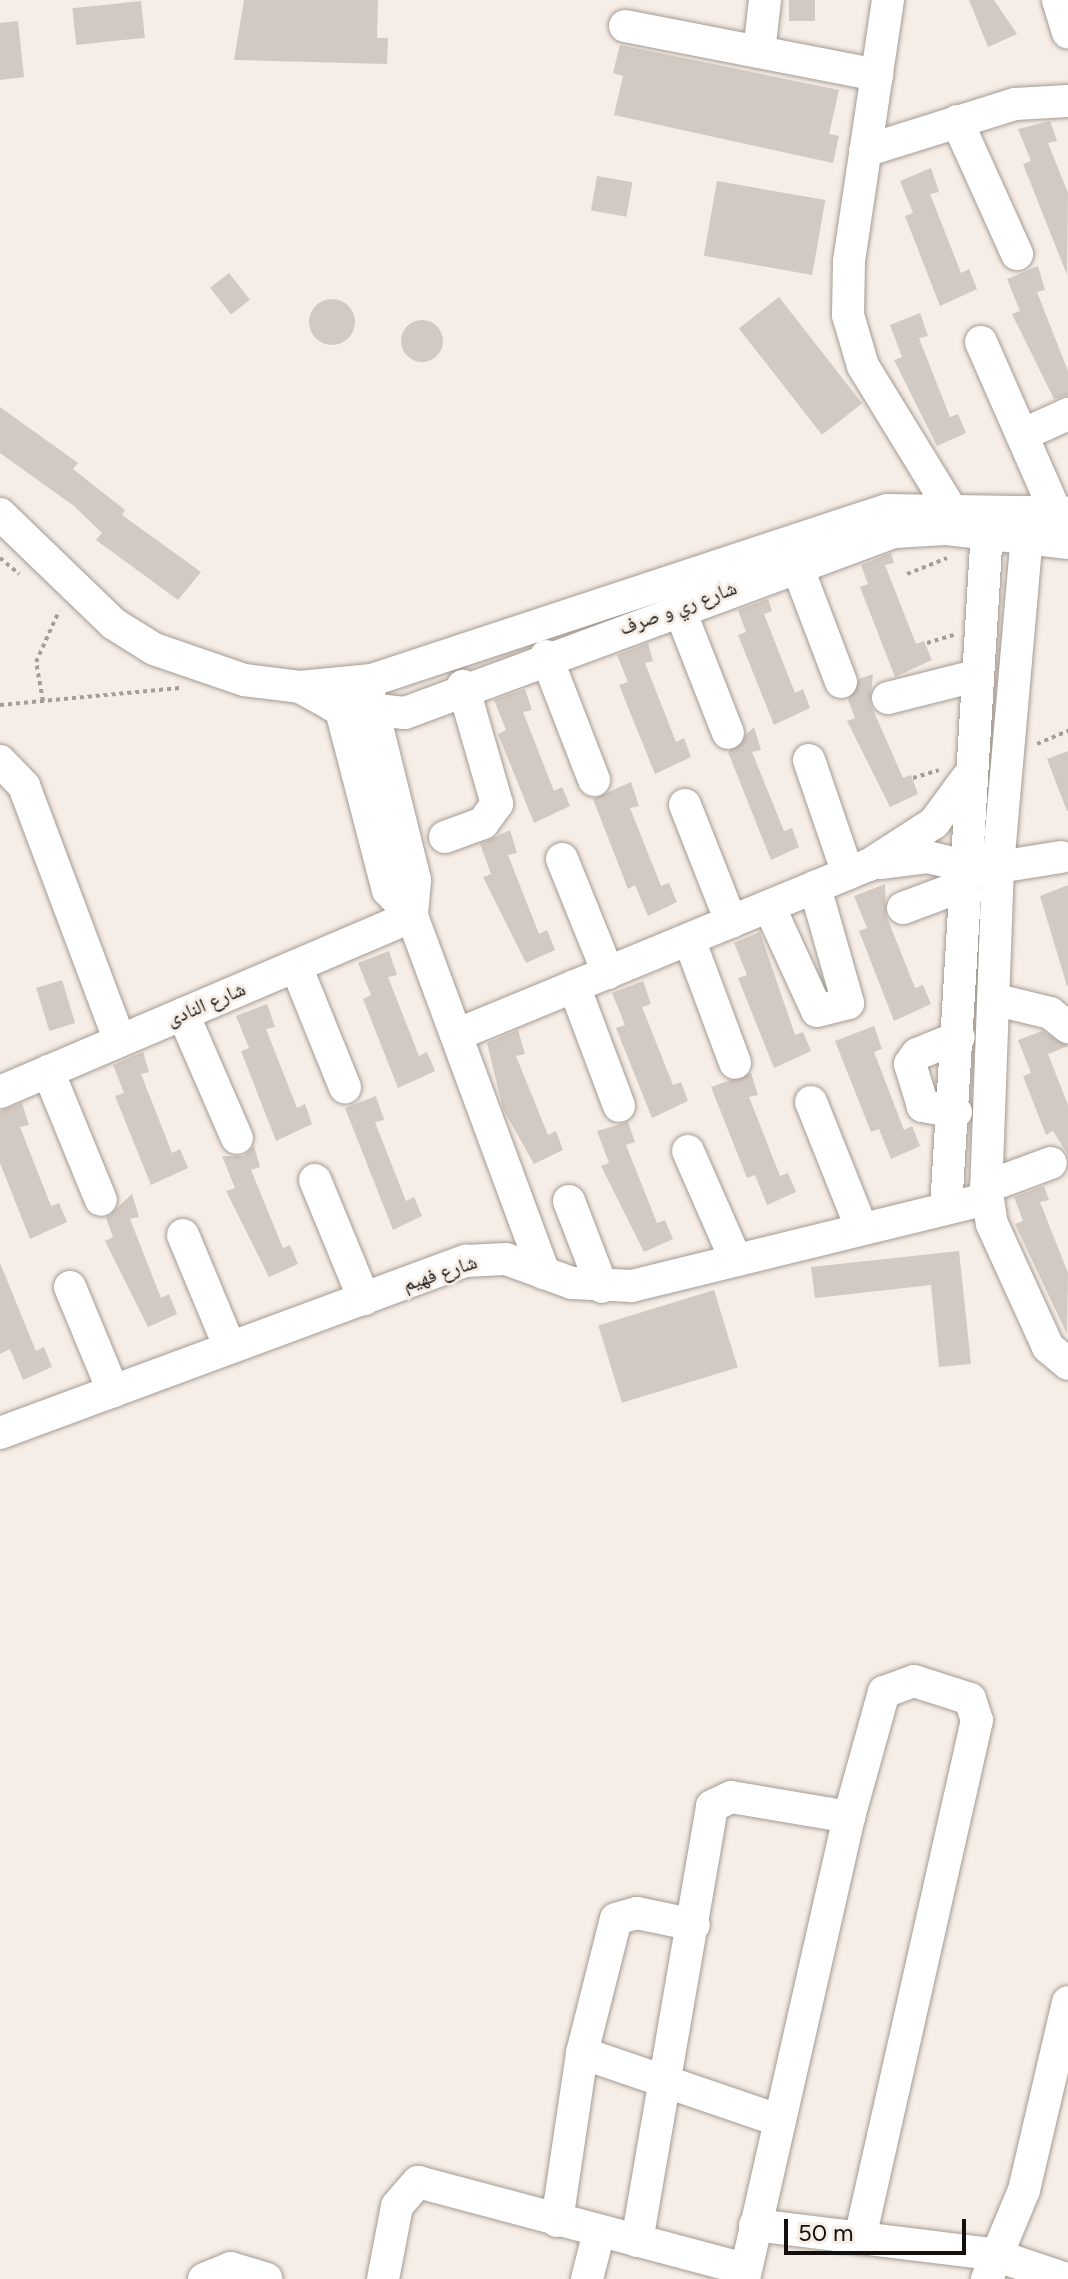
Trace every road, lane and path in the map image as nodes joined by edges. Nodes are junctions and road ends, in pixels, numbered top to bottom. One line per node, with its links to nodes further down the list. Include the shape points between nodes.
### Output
1 (765, 0): 6 (street)
2 (888, 0): 7 (street)
3 (1058, 0): 5 (street)
4 (625, 26): 6 (street)
5 (1068, 32)
6 (759, 52): 7 (street)
7 (877, 75): 10 (street)
8 (1068, 101): 9 (street, via 1015,104)
9 (957, 121): 10 (street); 11 (street)
10 (865, 151): 15 (street, via 847,288 854,341)
11 (1017, 254)
12 (981, 342): 14 (street)
13 (1068, 414): 14 (street)
14 (1022, 435): 17 (street)
15 (950, 508): 18 (street, شارع ري و صرف); 28 (street, شارع ري و صرف, via 872,513)
16 (0, 514): 28 (street, شارع ري و صرف, via 114,624 154,649 244,680)
17 (1045, 519): 18 (street, شارع ري و صرف); 19 (street, شارع ري و صرف); 37 (street)
18 (988, 522): 20 (street, شارع ري و صرف, via 911,529); 24 (street)
19 (1068, 543)
20 (797, 566): 21 (street, شارع ري و صرف); 25 (street)
21 (679, 608): 23 (street, شارع ري و صرف); 33 (street)
22 (60, 609): 30 (path, via 37,653)
23 (546, 656): 26 (street, شارع ري و صرف); 38 (street)
24 (975, 676): 29 (street); 36 (street)
25 (841, 682)
26 (463, 686): 32 (street, شارع ري و صرف, via 405,713); 40 (street, via 497,804 483,823)
27 (190, 687): 30 (path)
28 (347, 690): 32 (street); 49 (street, via 388,890)
29 (888, 698)
30 (43, 701): 31 (path)
31 (0, 705)
32 (374, 713): 49 (street, via 415,880)
33 (728, 733)
34 (809, 760): 44 (street)
35 (0, 761): 60 (street, via 24,786)
36 (967, 778): 37 (street); 44 (street, via 934,823); 45 (street)
37 (1005, 779): 43 (street)
38 (594, 780)
39 (685, 805): 50 (street)
40 (445, 837)
41 (1061, 857): 43 (street)
42 (562, 859): 53 (street)
43 (998, 866): 45 (street); 55 (street)
44 (858, 869): 45 (street, via 928,857); 46 (street)
45 (962, 877): 48 (street); 59 (street)
46 (815, 887): 47 (street); 47 (street, via 848,1003 815,1010)
47 (769, 906): 50 (street)
48 (903, 908)
49 (412, 916): 52 (street, شارع النادى); 58 (street)
50 (731, 922): 51 (street)
51 (689, 939): 53 (street); 61 (street)
52 (296, 966): 56 (street, شارع النادى); 63 (street)
53 (608, 973): 54 (street)
54 (574, 986): 58 (street); 66 (street)
55 (993, 999): 57 (street, via 1050,1013); 72 (street)
56 (183, 1014): 60 (street, شارع النادى); 68 (street)
57 (1068, 1027)
58 (456, 1035): 79 (street)
59 (959, 1037): 67 (street); 67 (street, via 917,1054 910,1064 923,1106)
60 (120, 1041): 62 (street, شارع النادى)
61 (735, 1063)
62 (48, 1071): 64 (street, شارع النادى); 73 (street)
63 (345, 1087)
64 (0, 1092)
65 (811, 1102): 76 (street)
66 (619, 1106)
67 (956, 1112): 75 (street)
68 (237, 1138)
69 (688, 1151): 78 (street)
70 (1051, 1163): 72 (street, شارع فهيم)
71 (315, 1180): 82 (street)
72 (986, 1193): 75 (street, شارع فهيم); 84 (street, via 1048,1347)
73 (101, 1200)
74 (569, 1201): 81 (street)
75 (946, 1208): 76 (street, شارع فهيم)
76 (861, 1227): 78 (street, شارع فهيم)
77 (183, 1235): 83 (street)
78 (734, 1256): 81 (street, شارع فهيم, via 662,1280)
79 (544, 1273): 81 (street, شارع فهيم); 82 (street, شارع فهيم, via 506,1259 476,1260)
80 (70, 1287): 85 (street)
81 (602, 1287)
82 (364, 1299): 83 (street, شارع فهيم)
83 (230, 1348): 85 (street, شارع فهيم)
84 (1068, 1364)
85 (113, 1391): 86 (street, شارع فهيم)
86 (3, 1421)
87 (849, 1817): 88 (street, via 717,1800); 92 (street, via 852,1829); 96 (street, via 884,1692 914,1681 970,1699 977,1720)
88 (694, 1925): 90 (street, via 637,1913 616,1919); 91 (street)
89 (1068, 2002): 98 (street, via 1024,2190)
90 (582, 2053): 91 (street); 93 (street)
91 (668, 2083): 92 (street); 97 (street)
92 (778, 2120): 94 (street)
93 (557, 2221): 95 (street); 102 (street, via 418,2182 397,2206)
94 (755, 2225): 96 (street); 99 (street)
95 (599, 2232): 97 (street); 103 (street)
96 (860, 2238): 98 (street)
97 (637, 2241): 99 (street)
98 (990, 2266): 104 (street)
99 (745, 2274)
100 (204, 2279): 101 (street, via 231,2268)
101 (266, 2279)
102 (383, 2279)
103 (587, 2279)
104 (1066, 2279)

